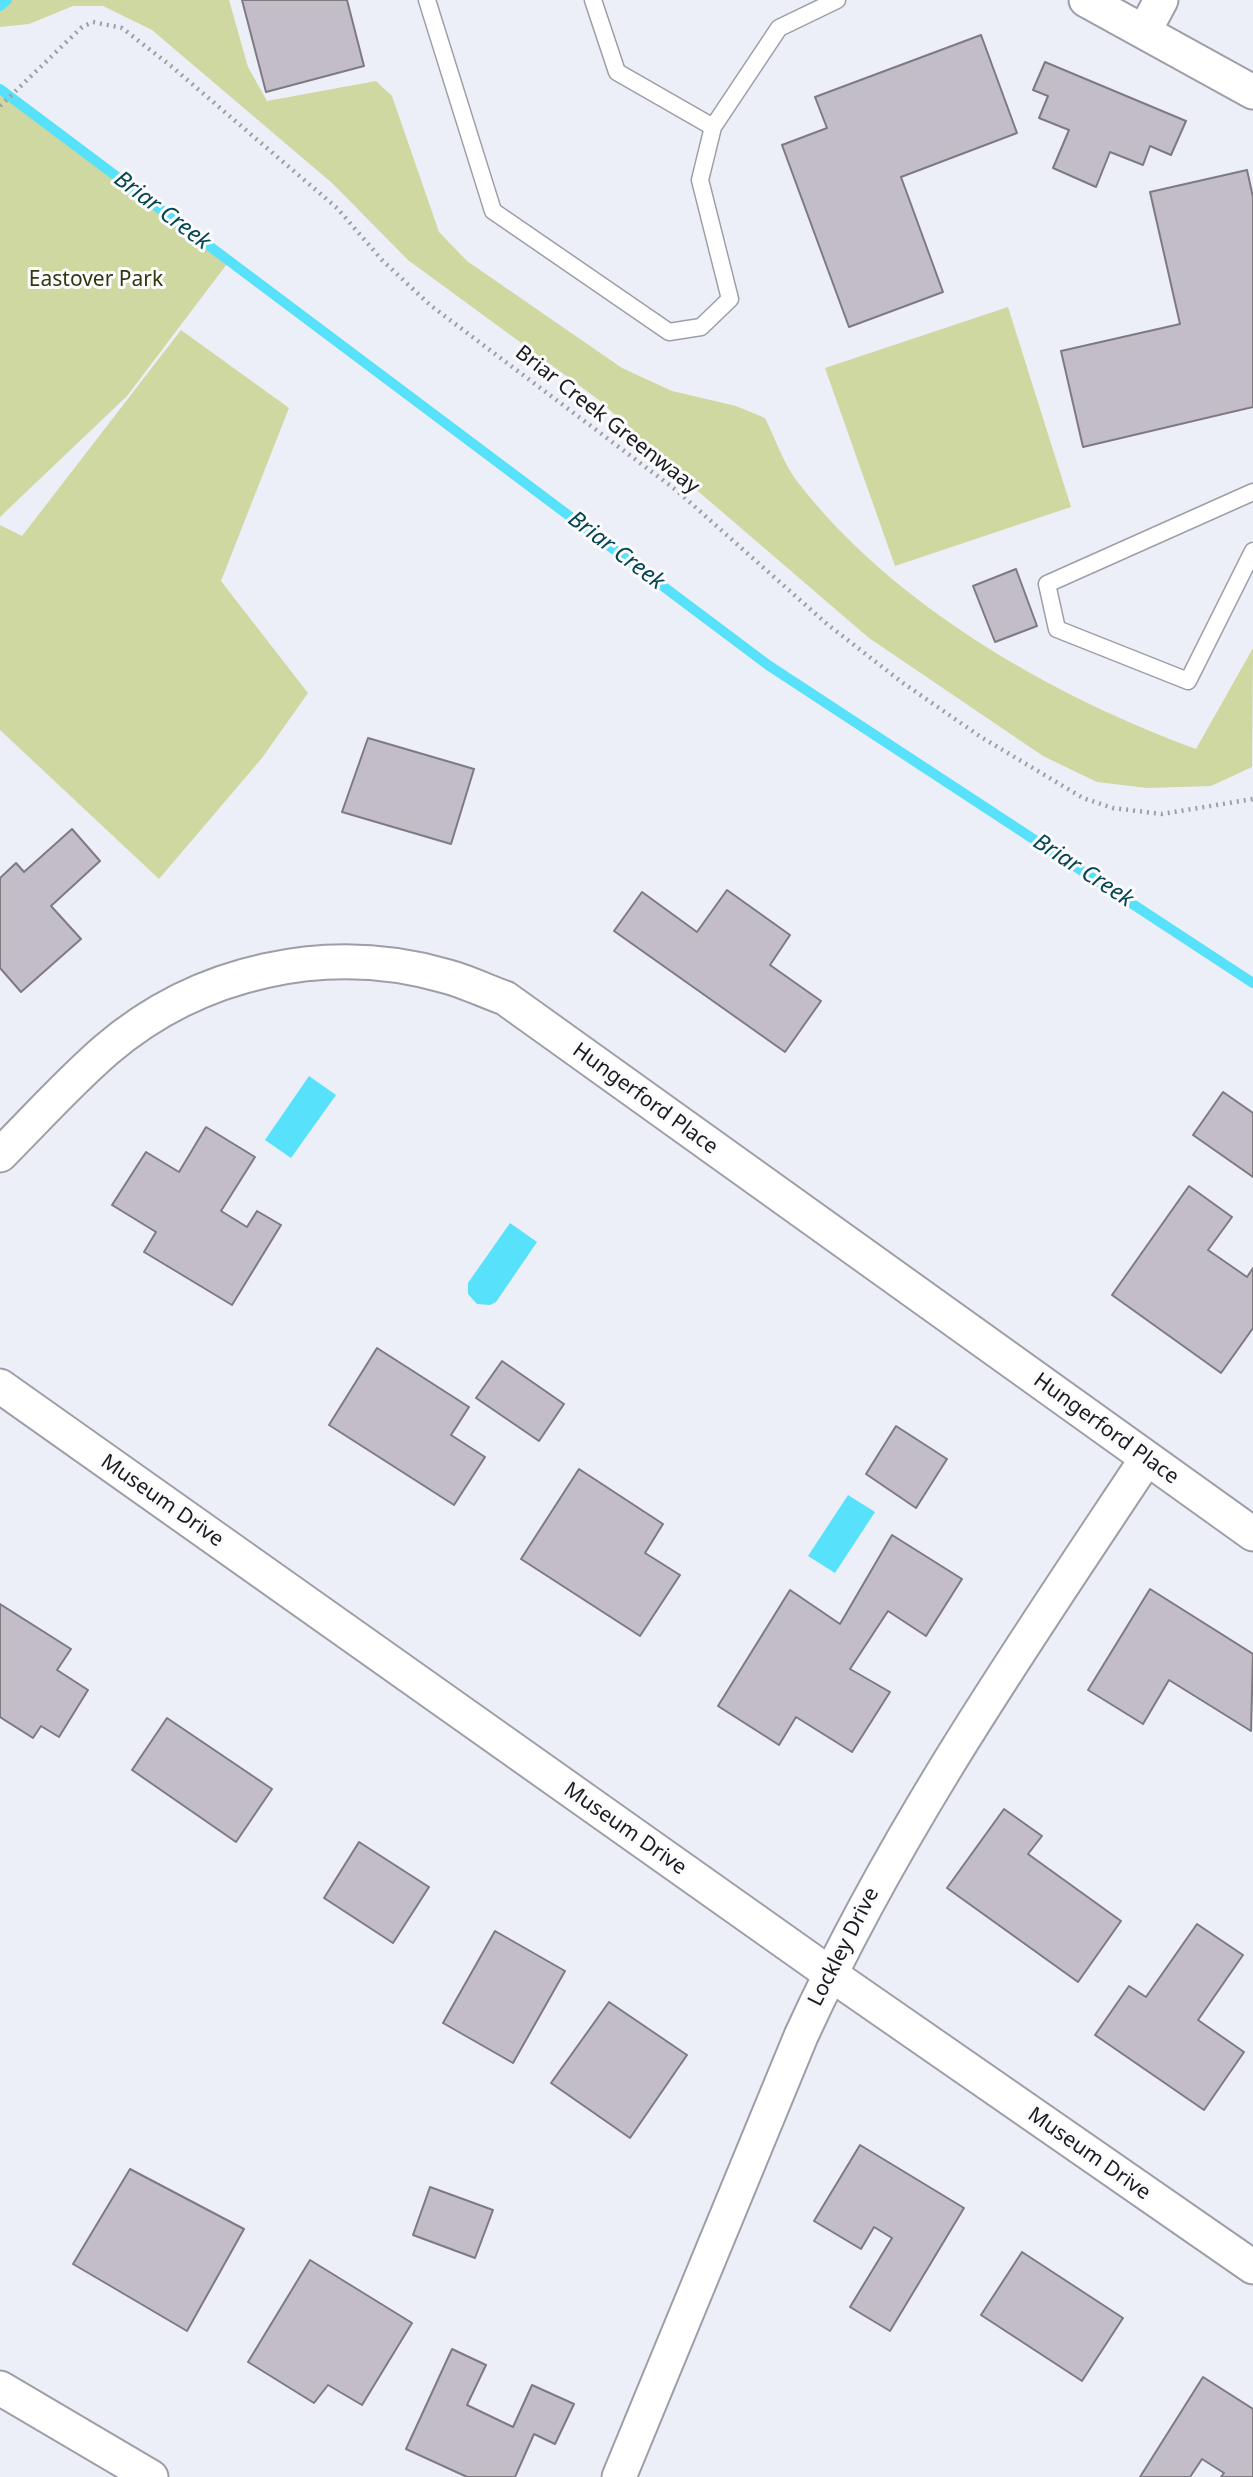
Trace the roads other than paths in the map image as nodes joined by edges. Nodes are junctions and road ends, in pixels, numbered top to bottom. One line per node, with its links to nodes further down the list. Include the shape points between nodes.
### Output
1 (427, 0): 8 (lane, via 493,211 669,332 701,327 730,299 700,180)
2 (593, 0): 8 (lane, via 617,72)
3 (837, 0): 8 (lane, via 779,28)
4 (1086, 0): 6 (street)
5 (1161, 0): 6 (street)
6 (1145, 30): 7 (street)
7 (1253, 92)
8 (713, 127)
9 (1253, 492): 10 (lane, via 1047,583 1057,629 1188,681)
10 (1253, 551)
11 (0, 1155): 13 (street, Hungerford Place, via 106,1050 155,1014 223,981 286,966 349,962 445,975 505,998)
12 (0, 1385): 15 (street, Museum Drive)
13 (1147, 1458): 14 (street, Hungerford Place); 15 (street, Lockley Drive, via 874,1887)
14 (1253, 1534)
15 (829, 1973): 16 (street, Museum Drive); 19 (street, Lockley Drive)
16 (1253, 2267)
17 (0, 2388): 18 (street)
18 (151, 2477)
19 (619, 2477)

